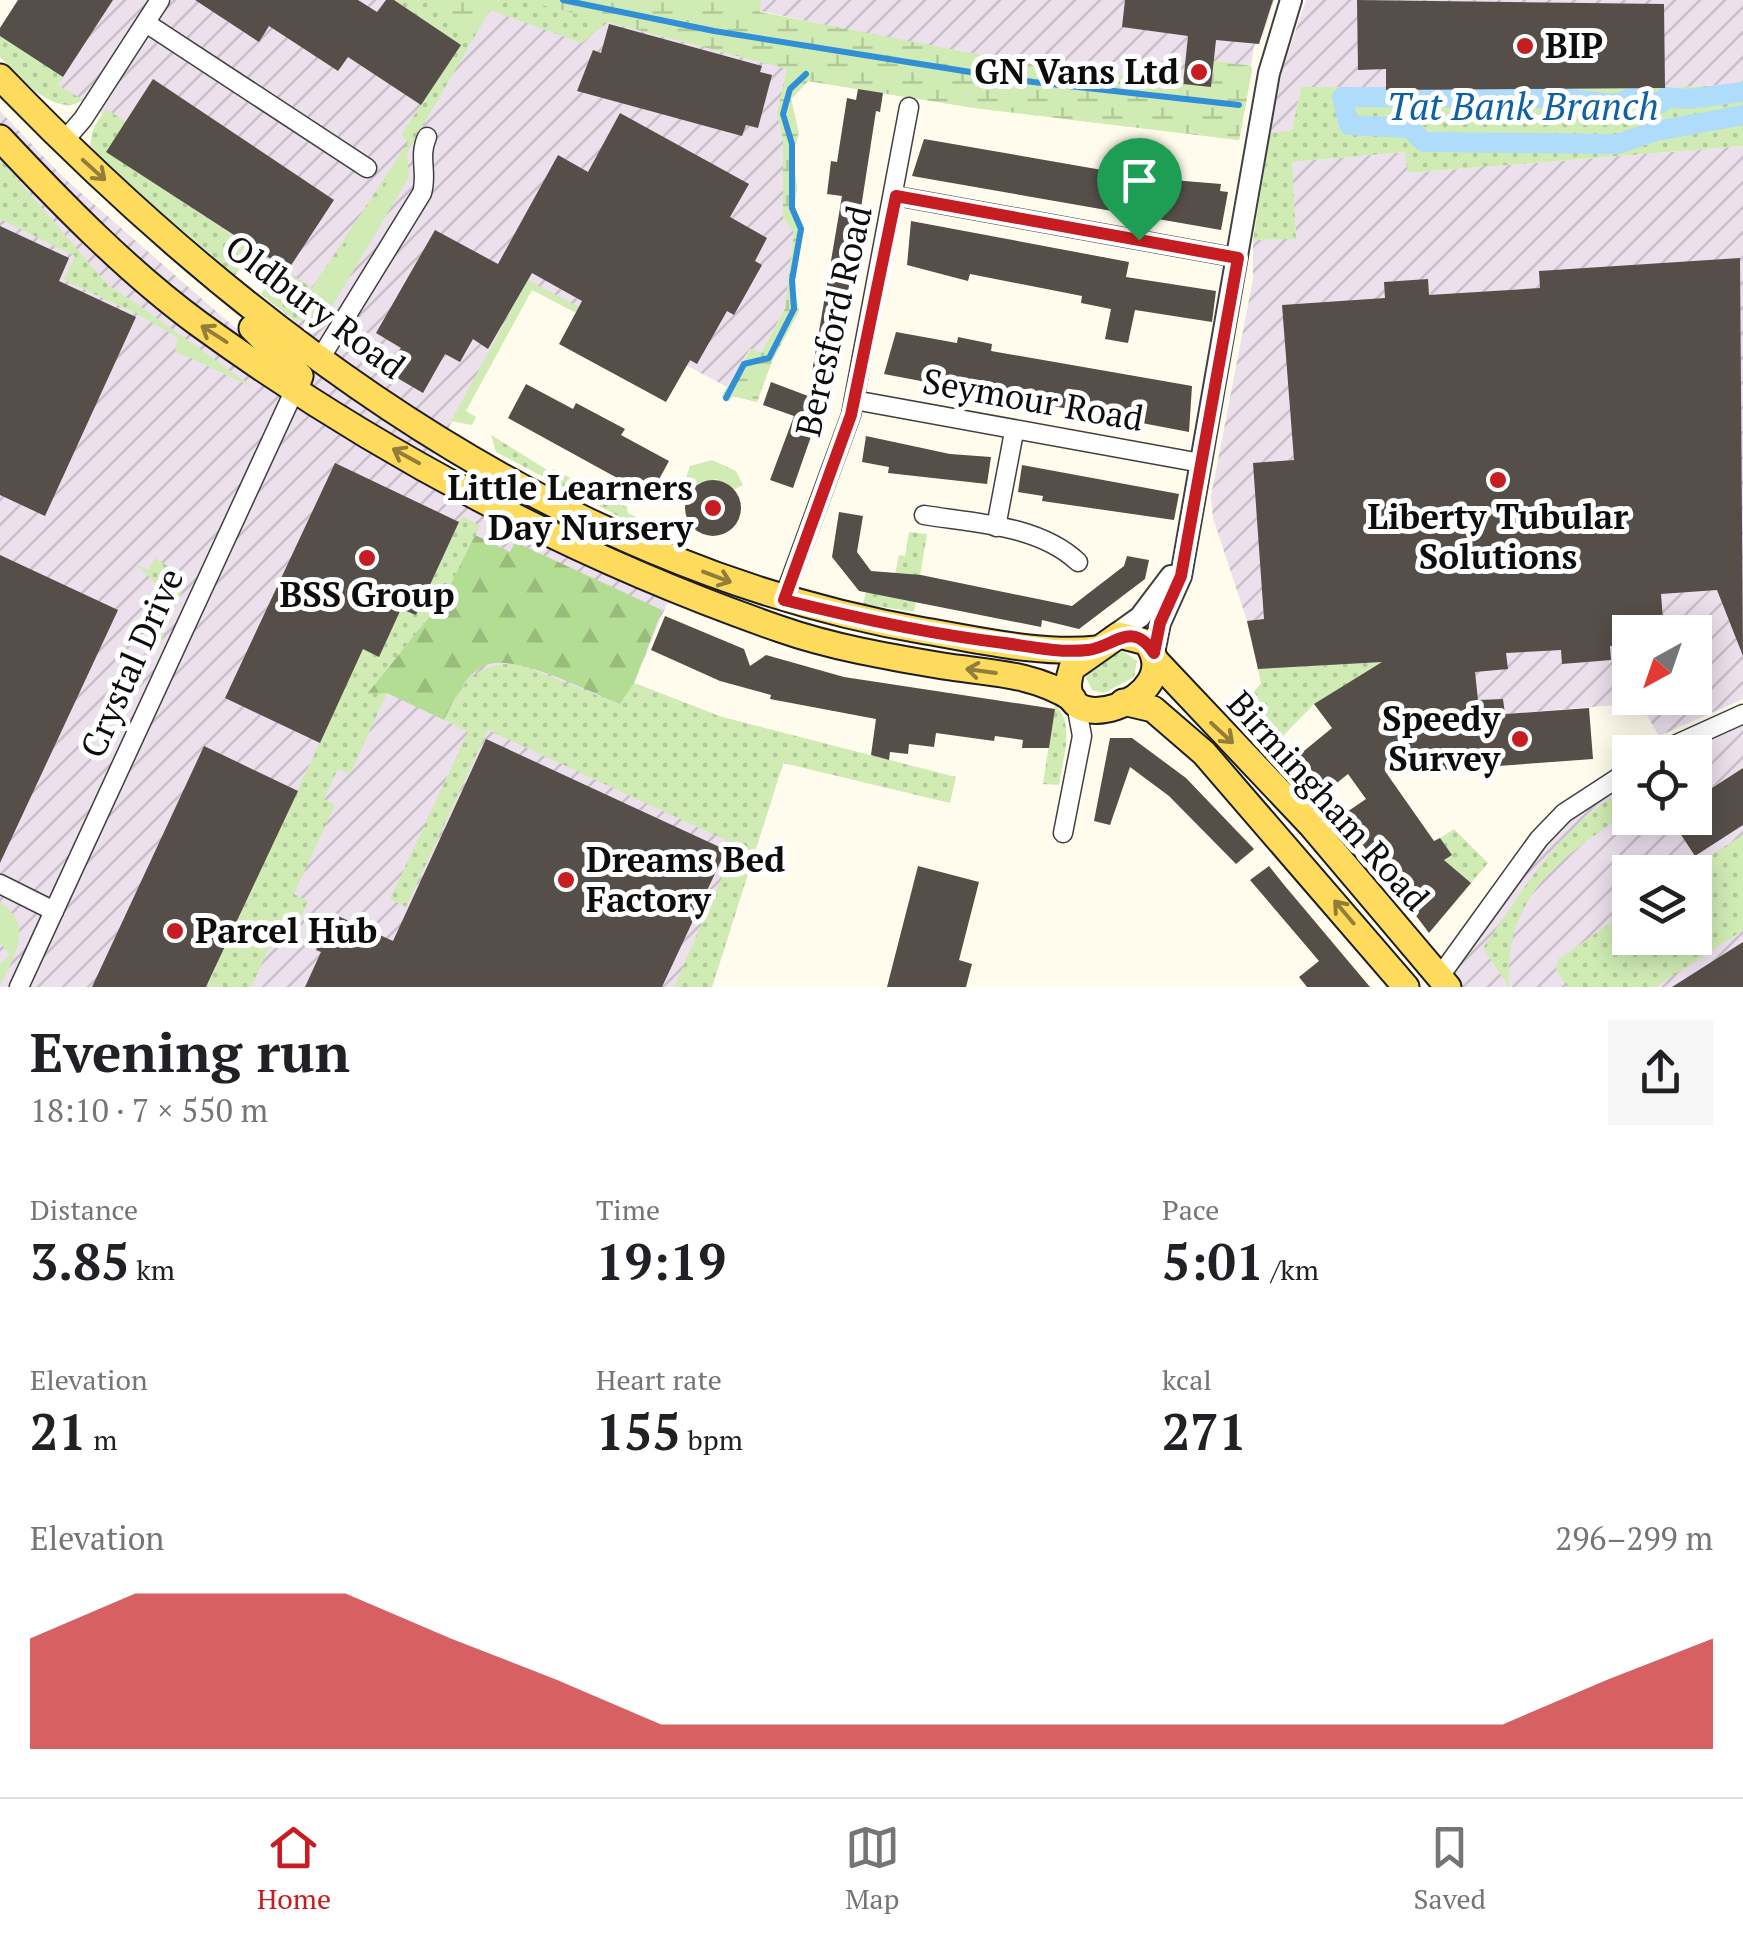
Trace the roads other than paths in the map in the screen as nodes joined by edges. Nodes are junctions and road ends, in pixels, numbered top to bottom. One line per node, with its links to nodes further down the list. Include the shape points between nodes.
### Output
1 (160, 0): 3 (street)
2 (1291, 0): 11 (street, via 1268,72)
3 (146, 23): 8 (street); 9 (street)
4 (0, 77): 8 (main road, Oldbury Road)
5 (910, 107): 10 (street, Beresford Road)
6 (427, 137): 13 (street, via 420,152 422,193)
7 (0, 138): 14 (main road, Oldbury Road, one-way to 7, via 198,323)
8 (63, 142): 12 (main road, Oldbury Road, one-way to 12)
9 (367, 168)
10 (896, 196): 11 (street); 15 (street, Beresford Road)
11 (1238, 258): 17 (street)
12 (208, 274): 13 (main road, Oldbury Road); 14 (main road, via 236,313 300,376)
13 (318, 362): 20 (main road, Oldbury Road)
14 (296, 387): 20 (main road, Oldbury Road, one-way to 14, via 394,450); 34 (street, Crystal Drive)
15 (854, 400): 16 (street, Seymour Road); 23 (street, Beresford Road)
16 (1014, 432): 17 (street, Seymour Road); 19 (street)
17 (1202, 463): 21 (street)
18 (924, 515): 19 (street)
19 (996, 527): 22 (street, via 1053,543)
20 (622, 552): 23 (main road, Birmingham Road, one-way to 23); 26 (main road, Birmingham Road, one-way to 20, via 1035,679 795,634 683,594)
21 (1184, 554): 24 (street, via 1140,617); 25 (street)
22 (1078, 562)
23 (784, 600): 24 (main road, Birmingham Road, via 1056,652)
24 (1102, 645): 25 (main road, Birmingham Road, via 1129,635 1146,642); 26 (main road, via 1072,668)
25 (1155, 657): 27 (main road, via 1148,686); 35 (main road, Birmingham Road, one-way to 35, via 1312,824)
26 (1074, 701): 27 (main road, Birmingham Road, via 1090,713); 30 (street)
27 (1113, 707): 30 (street); 37 (main road, Birmingham Road, one-way to 27, via 1207,756 1153,709)
28 (1743, 714): 29 (street)
29 (1697, 735)
30 (1082, 736): 32 (street)
31 (1612, 782): 35 (street, via 1564,813 1539,839)
32 (1062, 832)
33 (0, 884): 34 (street)
34 (54, 911): 36 (street, Crystal Drive)
35 (1437, 983)
36 (18, 987)
37 (1406, 987)

